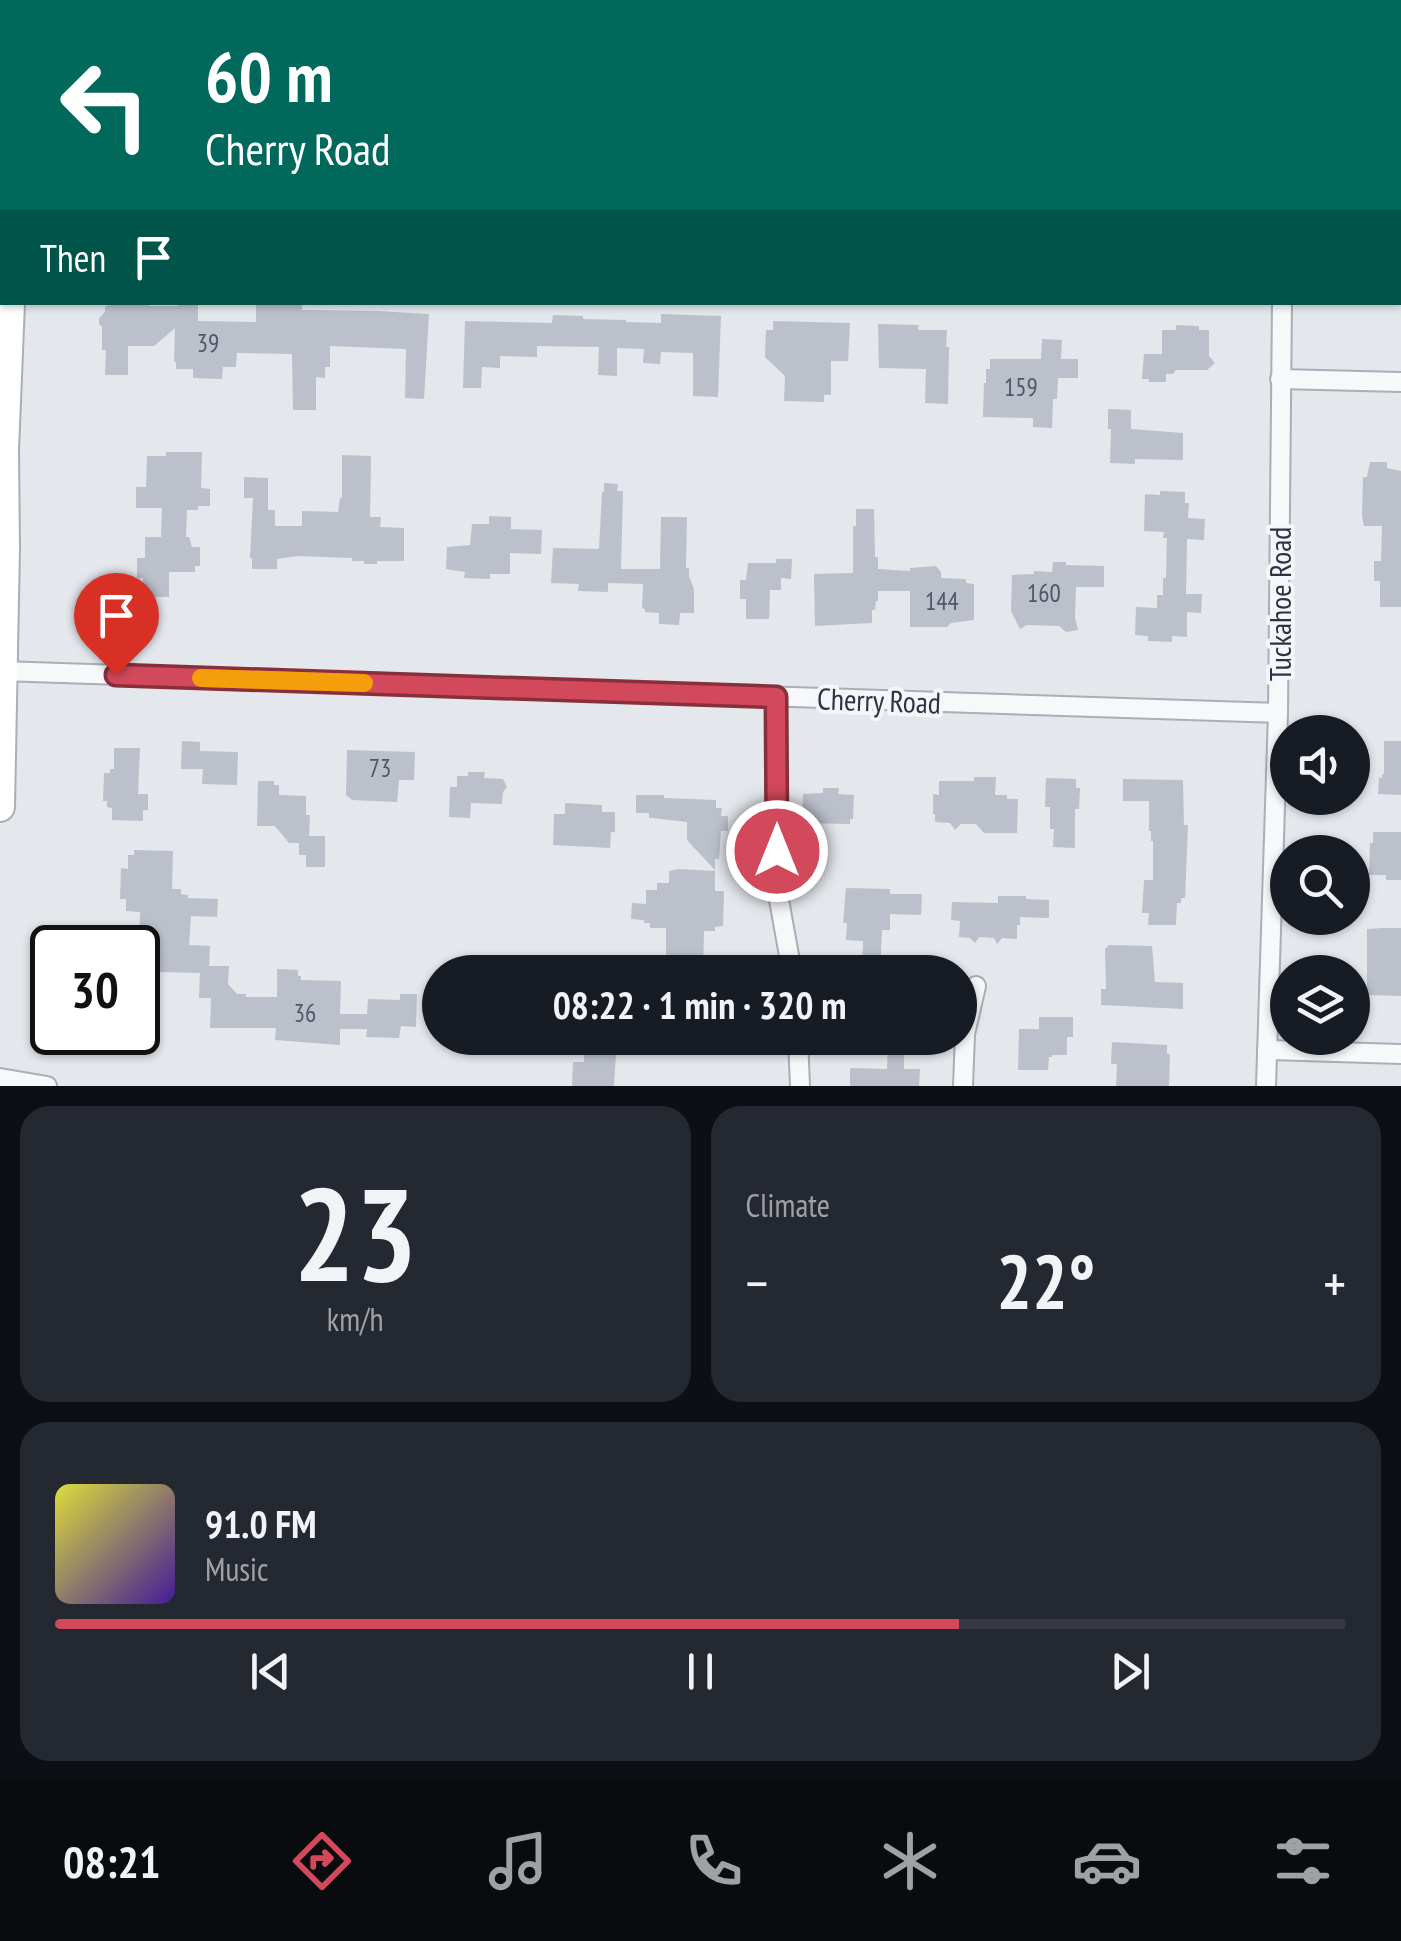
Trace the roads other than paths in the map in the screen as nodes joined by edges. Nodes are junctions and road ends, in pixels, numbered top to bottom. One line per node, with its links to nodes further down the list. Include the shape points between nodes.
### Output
1 (10, 305): 5 (main road)
2 (1282, 305): 3 (street, Tuckahoe Road)
3 (1280, 379): 4 (street); 8 (street, Tuckahoe Road)
4 (1401, 382)
5 (2, 450): 6 (main road)
6 (1, 671): 7 (street, Cherry Road); 9 (main road)
7 (776, 697): 8 (street, Cherry Road); 10 (street, via 777,890)
8 (1278, 713): 11 (street, Tuckahoe Road)
9 (0, 807)
10 (789, 955)
11 (1267, 1050): 12 (street); 19 (street, Tuckahoe Road)
12 (1401, 1054)
13 (799, 1055): 17 (street)
14 (964, 1055): 18 (street)
15 (0, 1078): 16 (street)
16 (47, 1086)
17 (800, 1086)
18 (963, 1086)
19 (1266, 1086)

